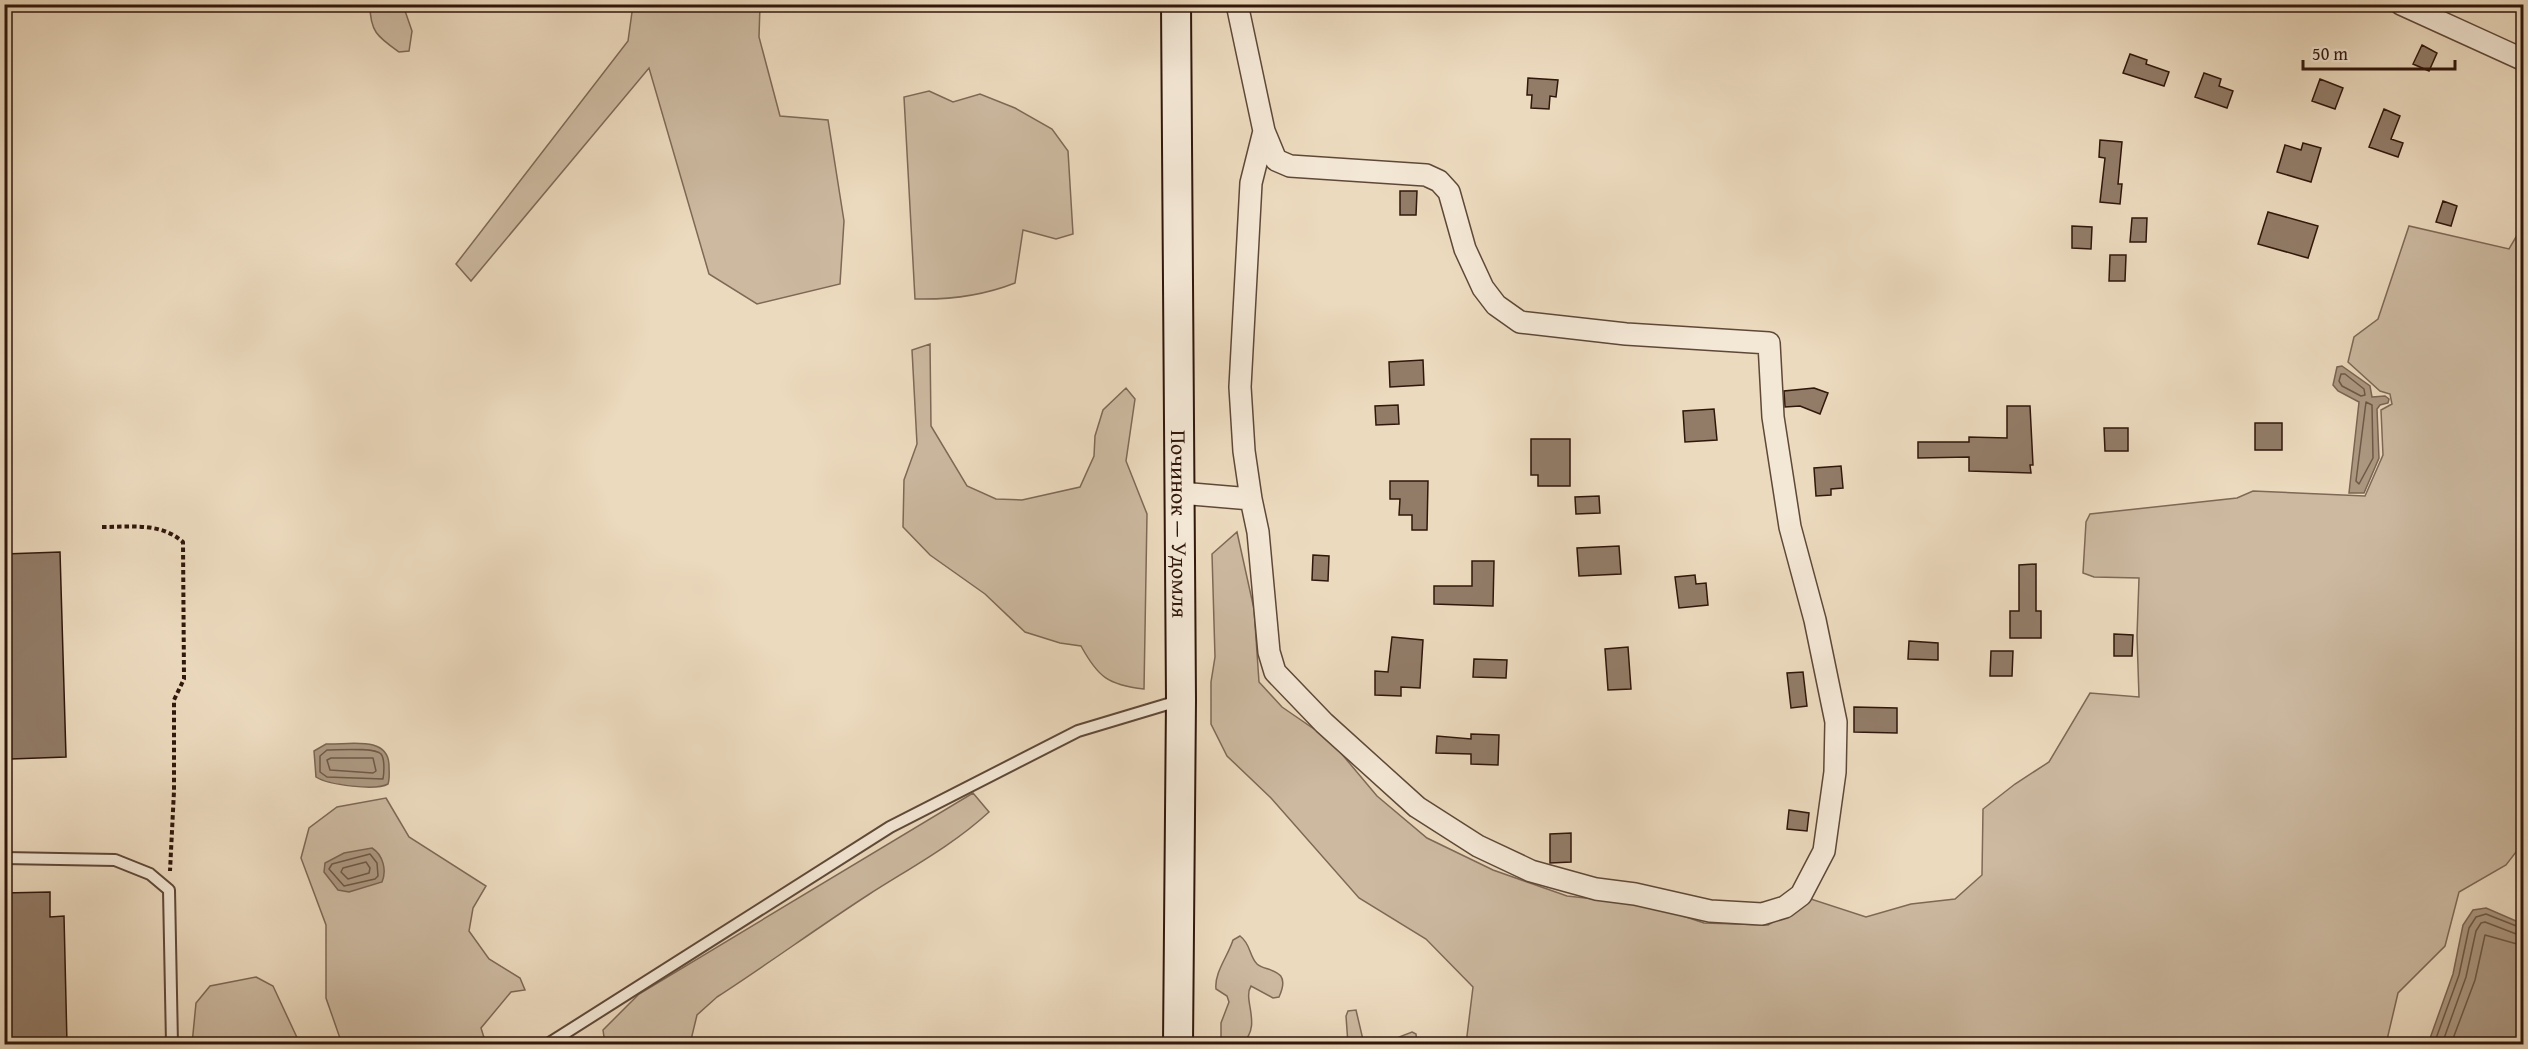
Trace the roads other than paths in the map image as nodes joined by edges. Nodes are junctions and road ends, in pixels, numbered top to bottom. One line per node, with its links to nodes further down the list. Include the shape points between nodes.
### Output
1 (1176, 4): 6 (main road, Починок — Удомля)
2 (1237, 4): 5 (street)
3 (2401, 4): 4 (street)
4 (2523, 60)
5 (1264, 131): 7 (street, via 1251,183 1240,387); 7 (street, via 1276,160 1290,166 1426,174 1439,181 1449,192 1465,249 1483,288 1496,305 1520,322 1626,334 1769,343 1773,417 1790,527 1836,722 1830,823 1824,851 1801,895 1785,907 1762,914 1710,911 1635,894 1596,890 1531,871 1478,846 1417,807 1324,723 1275,672 1269,652 1258,532)
6 (1180, 493): 7 (street); 8 (main road, Починок — Удомля)
7 (1251, 500)
8 (1181, 700): 11 (lane, via 1078,731 890,827); 12 (main road, Починок — Удомля)
9 (4, 858): 10 (lane, via 115,861 150,874 169,890)
10 (172, 1044)
11 (548, 1044)
12 (1178, 1044)

